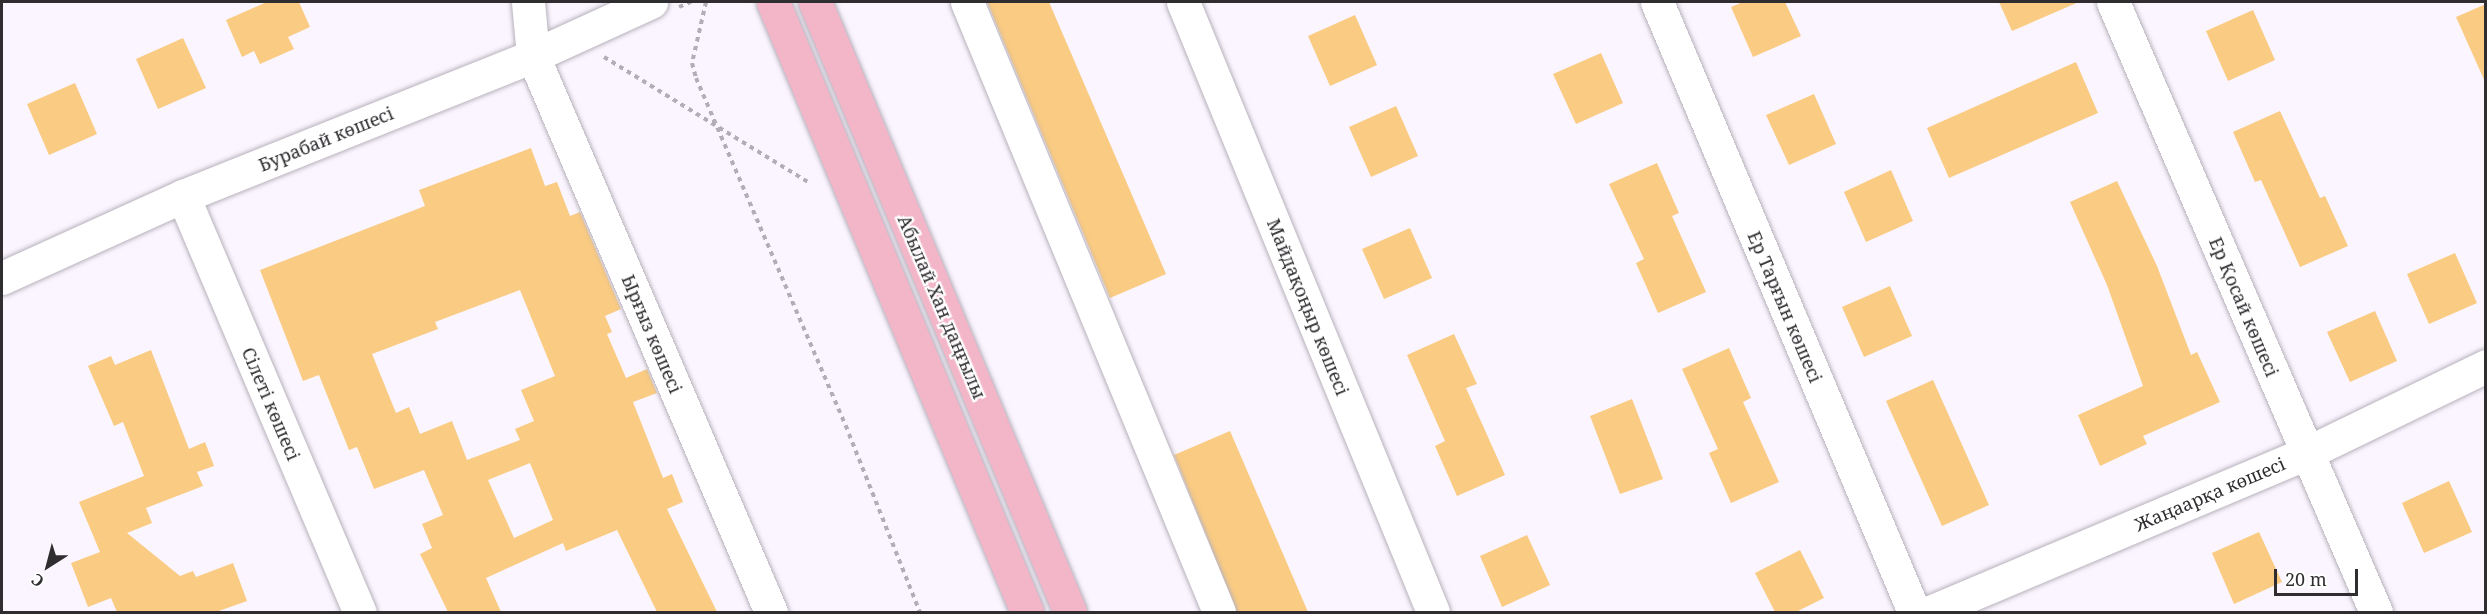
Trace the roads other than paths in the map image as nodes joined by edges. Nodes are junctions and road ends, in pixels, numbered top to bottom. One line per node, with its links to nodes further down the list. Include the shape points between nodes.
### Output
1 (528, 2): 9 (street, Ырғыз көшесі)
2 (651, 2): 9 (street, Бурабай көшесі)
3 (773, 2): 16 (main road)
4 (815, 2): 17 (main road, Абылай Хан даңғылы)
5 (967, 2): 18 (street)
6 (1182, 2): 19 (street, Майдақоңыр көшесі)
7 (1657, 2): 20 (street, Ер Тарғын көшесі)
8 (2113, 2): 13 (street, Ер Қосай көшесі)
9 (533, 56): 10 (street, Бурабай көшесі); 15 (street, Ырғыз көшесі)
10 (183, 196): 11 (street, Бурабай көшесі); 14 (street, Сілеті көшесі)
11 (2, 278)
12 (2486, 366): 13 (street, Жаңаарқа көшесі)
13 (2307, 453): 21 (street, Жаңаарқа көшесі); 22 (street, Ер Қосай көшесі)
14 (360, 612)
15 (771, 612)
16 (1027, 612)
17 (1070, 612)
18 (1218, 612)
19 (1433, 612)
20 (1914, 612)
21 (1930, 612)
22 (2376, 612)

